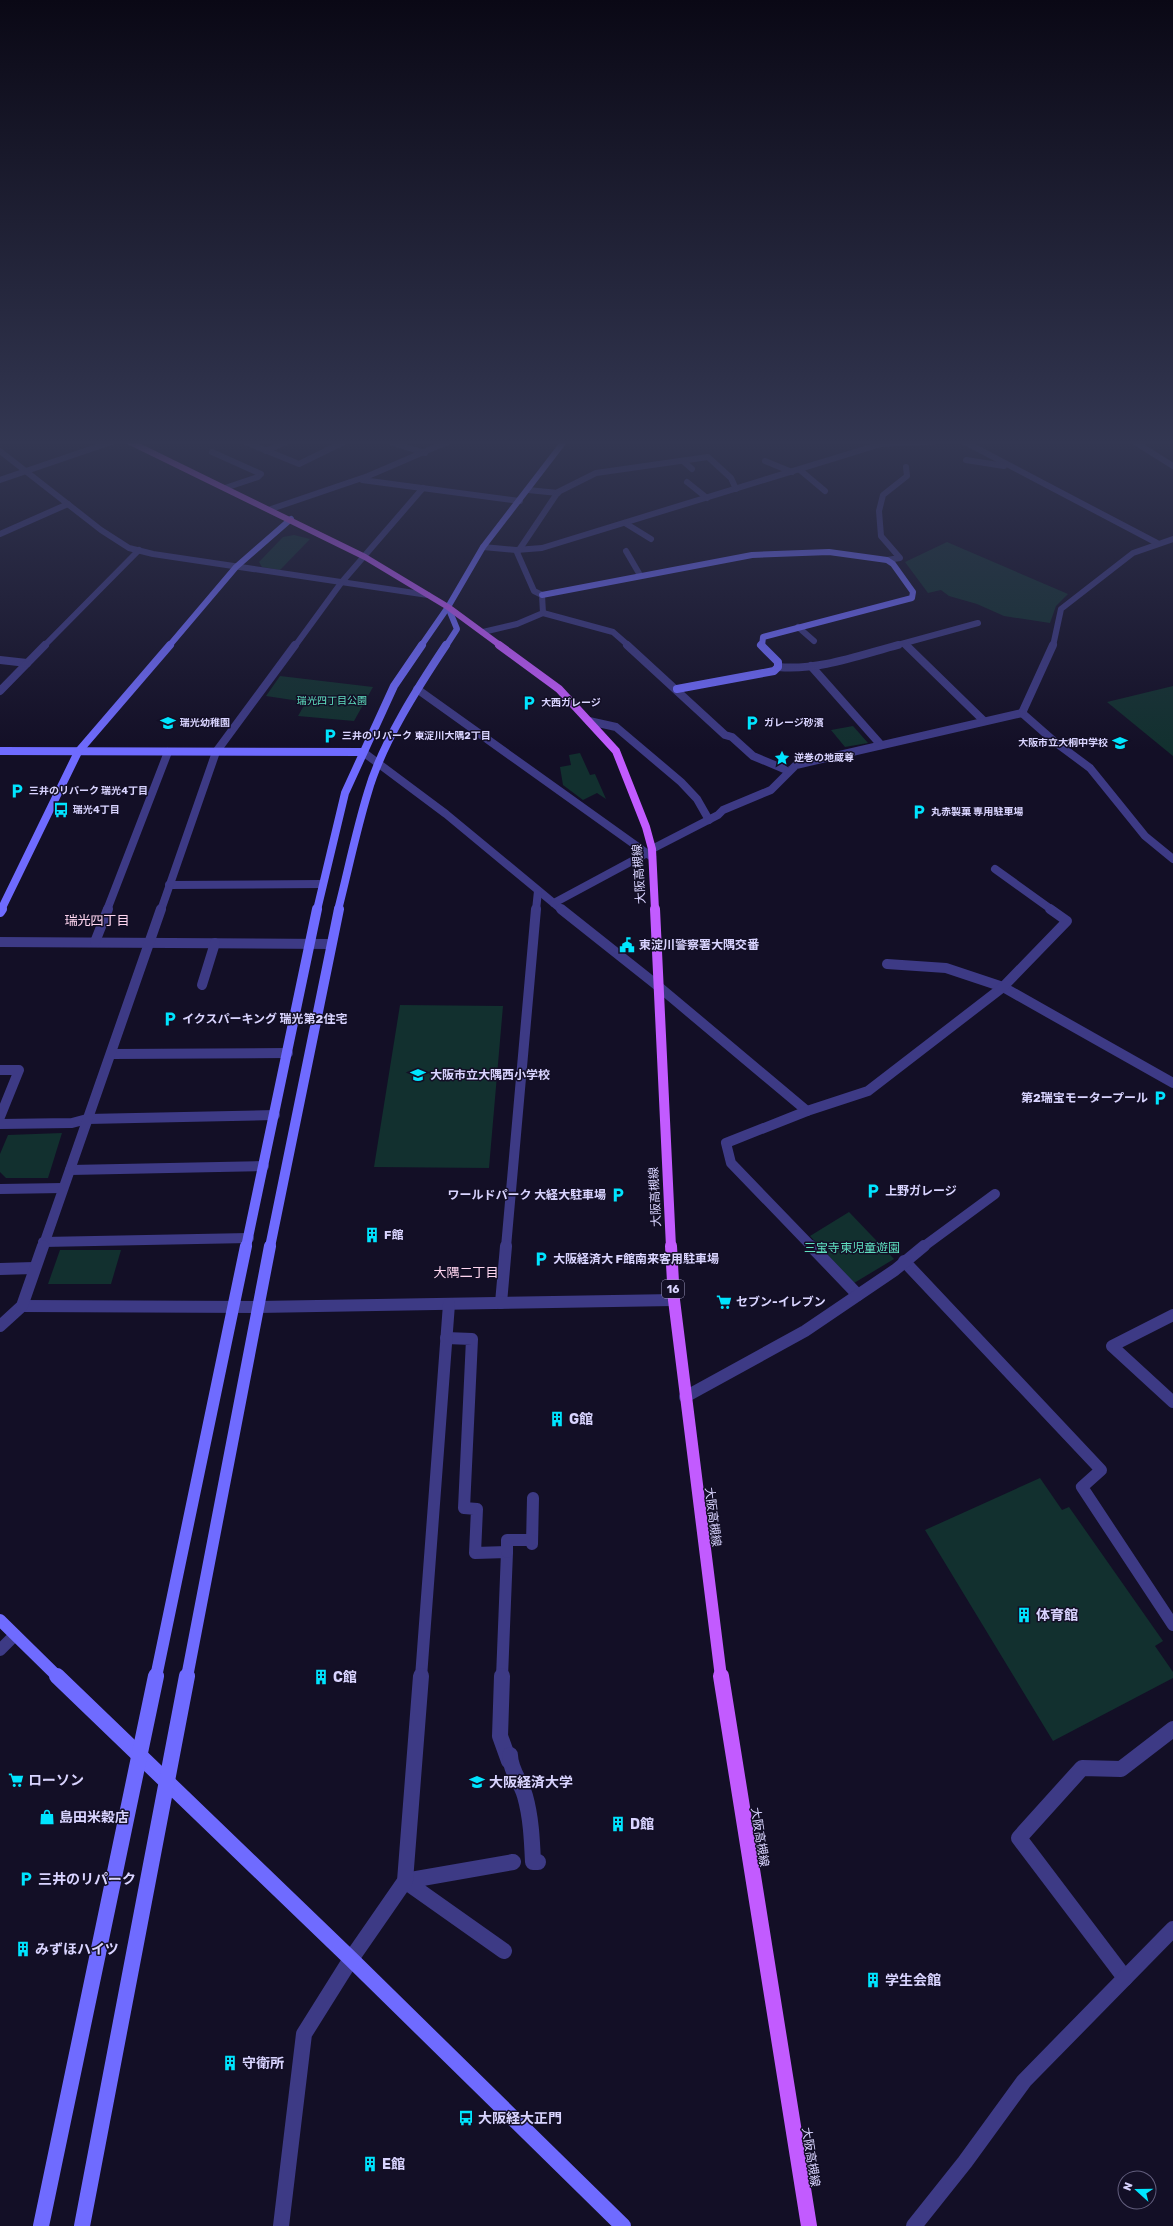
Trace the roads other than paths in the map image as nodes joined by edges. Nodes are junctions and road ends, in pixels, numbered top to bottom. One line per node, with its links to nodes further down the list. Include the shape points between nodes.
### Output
1 (121, 543): 11 (street)
2 (264, 543): 16 (street)
3 (338, 543): 14 (main road, 大阪高槻線 / 16)
4 (377, 543): 14 (street)
5 (486, 543): 10 (street)
6 (523, 543): 12 (street)
7 (559, 543): 12 (street, via 542,548)
8 (887, 543): 15 (street, via 900,558)
9 (1157, 543): 35 (street, via 1133,553 1061,609 1057,619 1056,637 1047,662)
10 (483, 547): 12 (street); 21 (street)
11 (139, 550): 16 (street); 29 (street)
12 (518, 550): 20 (street, via 534,591)
13 (626, 551): 17 (street)
14 (365, 557): 18 (street); 19 (main road, 大阪高槻線 / 16)
15 (887, 560): 17 (street, via 829,552 752,555); 24 (street, via 893,564 914,592 912,598)
16 (236, 567): 18 (street); 40 (street)
17 (640, 575): 20 (street)
18 (341, 583): 19 (street); 42 (street)
19 (428, 595): 21 (main road, 大阪高槻線 / 16)
20 (542, 595): 22 (street)
21 (448, 607): 25 (main road, 大阪高槻線 / 16); 32 (street, via 457,629); 43 (street, via 394,686)
22 (543, 613): 25 (street, via 517,624); 33 (street, via 613,632)
23 (978, 623): 27 (street)
24 (798, 627): 26 (street); 31 (street, via 762,637 761,645 778,662)
25 (483, 632): 36 (main road, 大阪高槻線 / 16, via 559,689)
26 (814, 641)
27 (905, 644): 30 (street); 37 (street)
28 (0, 660): 29 (street)
29 (27, 663): 34 (street)
30 (811, 666): 31 (street, via 793,669); 38 (street)
31 (778, 667): 33 (street, via 774,671)
32 (417, 689): 44 (street); 47 (street)
33 (677, 689): 45 (street, via 725,735 732,737 747,752)
34 (0, 690)
35 (1022, 712): 37 (street); 48 (street, via 1055,742 1090,768 1144,836)
36 (589, 721): 46 (street, via 616,727 681,782 697,799); 47 (main road, 大阪高槻線 / 16, via 616,751 646,827)
37 (984, 721): 38 (street)
38 (881, 745): 45 (street, via 796,765)
39 (0, 751): 40 (street)
40 (78, 752): 41 (street); 54 (street)
41 (168, 752): 42 (street); 56 (street)
42 (216, 752): 43 (street); 51 (street)
43 (363, 752): 44 (street); 50 (street, via 345,793)
44 (379, 764): 52 (street, via 446,814); 60 (street, via 368,791)
45 (790, 770): 46 (street, via 771,790 723,810)
46 (709, 820): 47 (street)
47 (650, 853): 53 (street); 63 (main road, 大阪高槻線 / 16)
48 (1173, 859)
49 (995, 869): 64 (street, via 1068,920)
50 (322, 884): 51 (street); 59 (street)
51 (169, 885): 57 (street)
52 (538, 891): 53 (street); 86 (street)
53 (554, 903): 63 (street)
54 (0, 912)
55 (0, 942): 56 (street)
56 (95, 942): 57 (street)
57 (148, 943): 58 (street); 66 (street)
58 (215, 943): 59 (street); 62 (street)
59 (310, 944): 60 (street); 65 (street)
60 (330, 944): 90 (street)
61 (887, 964): 64 (street, via 946,968)
62 (202, 984)
63 (658, 986): 69 (street); 85 (main road, 大阪高槻線 / 16)
64 (1003, 987): 68 (street); 69 (street, via 868,1091)
65 (288, 1053): 66 (street); 70 (street)
66 (112, 1054): 72 (street)
67 (0, 1070): 71 (street, via 19,1070)
68 (1173, 1083)
69 (807, 1111): 84 (street, via 726,1143 731,1163)
70 (275, 1115): 72 (street); 74 (street)
71 (0, 1117)
72 (87, 1119): 73 (street, via 72,1122); 75 (street)
73 (0, 1124)
74 (264, 1166): 75 (street); 79 (street)
75 (70, 1170): 76 (street)
76 (63, 1188): 77 (street); 80 (street)
77 (1, 1191)
78 (995, 1194): 81 (street)
79 (249, 1238): 80 (street); 89 (street)
80 (43, 1242): 82 (street)
81 (904, 1261): 84 (street); 99 (street, via 1101,1470 1082,1487)
82 (34, 1268): 83 (street); 88 (street)
83 (0, 1269)
84 (858, 1295): 94 (street, via 805,1331)
85 (674, 1300): 86 (street); 94 (main road, 大阪高槻線 / 16)
86 (501, 1303): 87 (street)
87 (449, 1304): 90 (street); 93 (street)
88 (22, 1306): 89 (street); 92 (street)
89 (234, 1307): 90 (street); 103 (street)
90 (258, 1307): 104 (street)
91 (1173, 1315): 95 (street, via 1112,1346)
92 (0, 1326)
93 (446, 1338): 97 (street, via 472,1339 475,1356 464,1508 477,1508 475,1553); 107 (street)
94 (685, 1398): 116 (main road, 大阪高槻線 / 16, via 718,1659)
95 (1173, 1402)
96 (533, 1498): 97 (street, via 532,1542 507,1540)
97 (507, 1552): 106 (street, via 500,1736 523,1789 532,1827 533,1862)
98 (0, 1620): 100 (street)
99 (1173, 1625)
100 (15, 1635): 101 (street); 103 (street)
101 (0, 1650)
102 (1173, 1729): 111 (street, via 1121,1769 1082,1768 1019,1838)
103 (139, 1757): 104 (street); 112 (street)
104 (166, 1783): 110 (street); 113 (street)
105 (513, 1862): 107 (street)
106 (538, 1862)
107 (404, 1881): 109 (street); 110 (street)
108 (1173, 1930): 111 (street)
109 (504, 1951)
110 (351, 1959): 114 (street, via 304,2034); 115 (street)
111 (1125, 1978): 117 (street, via 1024,2081)
112 (41, 2226)
113 (82, 2226)
114 (281, 2226)
115 (623, 2226)
116 (809, 2226)
117 (914, 2226)

